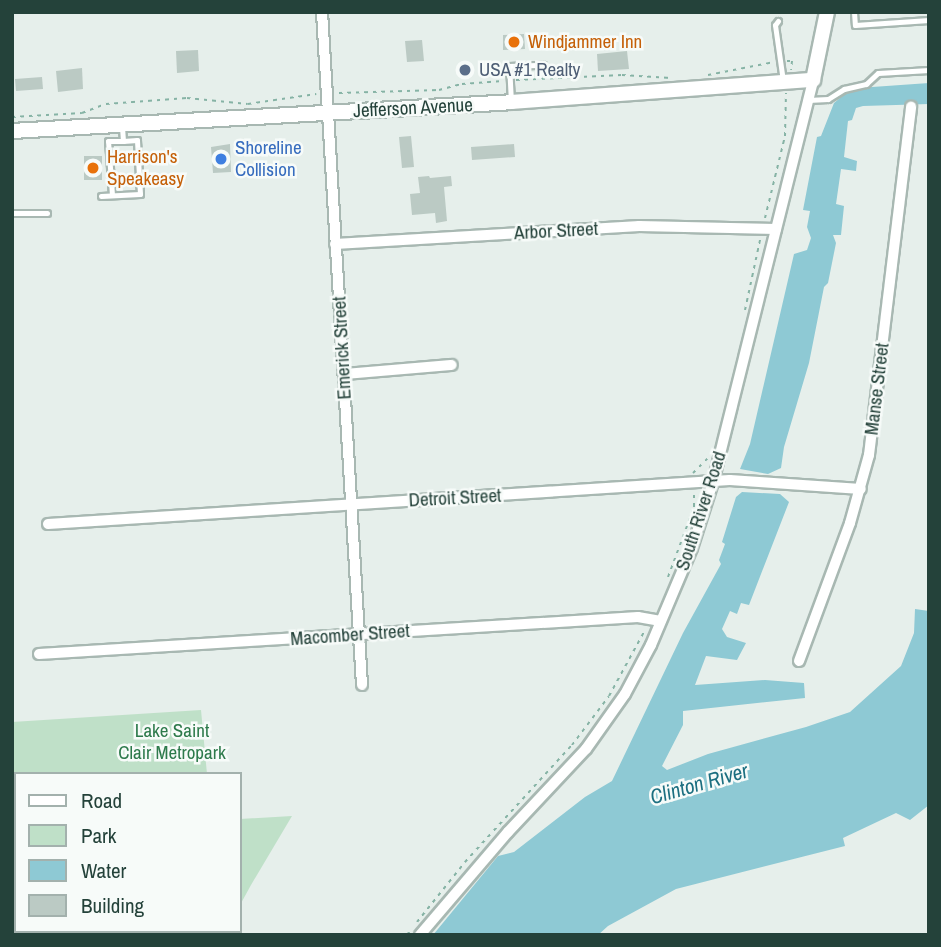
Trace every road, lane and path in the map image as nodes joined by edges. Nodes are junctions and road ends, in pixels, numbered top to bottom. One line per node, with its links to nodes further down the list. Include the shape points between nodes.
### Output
1 (322, 12): 20 (street, Emerick Street)
2 (827, 12): 12 (street, South River Road)
3 (854, 12): 4 (lane, via 855,25)
4 (929, 20)
5 (778, 21): 14 (lane, via 775,25)
6 (787, 61): 14 (path, via 792,61)
7 (775, 62): 10 (path)
8 (543, 65): 13 (lane, via 509,66)
9 (929, 70): 17 (lane, via 878,73 866,84 828,99)
10 (705, 75)
11 (672, 78): 13 (path, via 622,75)
12 (813, 80): 14 (street, Jefferson Avenue); 17 (street, South River Road)
13 (510, 81): 16 (path, via 439,90); 18 (lane)
14 (786, 81): 18 (street, Jefferson Avenue); 29 (path, via 785,136)
15 (321, 93): 21 (path, via 248,104 187,98 106,104 82,113)
16 (331, 93)
17 (808, 100): 30 (street, South River Road)
18 (511, 102): 20 (street, Jefferson Avenue)
19 (912, 107): 38 (street, Manse Street)
20 (327, 113): 22 (street, Jefferson Avenue); 31 (street, Emerick Street)
21 (12, 117)
22 (122, 125): 23 (street, Jefferson Avenue); 24 (lane)
23 (12, 131)
24 (123, 141): 25 (lane, via 108,141); 25 (lane, via 137,140 140,194)
25 (112, 195): 26 (lane)
26 (101, 196)
27 (12, 213): 28 (lane)
28 (47, 213)
29 (762, 228): 30 (street, Arbor Street); 31 (street, Arbor Street, via 639,226); 32 (path)
30 (776, 229): 36 (street, South River Road, via 742,347)
31 (335, 244): 34 (street, Emerick Street)
32 (742, 321)
33 (452, 365): 34 (street)
34 (344, 374): 39 (street, Emerick Street)
35 (710, 453): 37 (path, via 694,468)
36 (713, 482): 37 (street, Detroit Street); 38 (street, Detroit Street); 42 (street, South River Road, via 692,548)
37 (694, 484): 39 (street, Detroit Street); 41 (path, via 694,507)
38 (861, 489): 45 (street, Manse Street)
39 (350, 504): 40 (street, Detroit Street); 43 (street, Emerick Street)
40 (48, 524)
41 (667, 580)
42 (655, 620): 43 (street, Macomber Street, via 638,617); 47 (path, via 609,696 572,745 465,862); 48 (street, South River Road, via 625,694 586,749)
43 (359, 633): 44 (street, Macomber Street); 46 (street, Emerick Street)
44 (38, 654)
45 (799, 661)
46 (362, 685)
47 (407, 935)
48 (420, 935)

